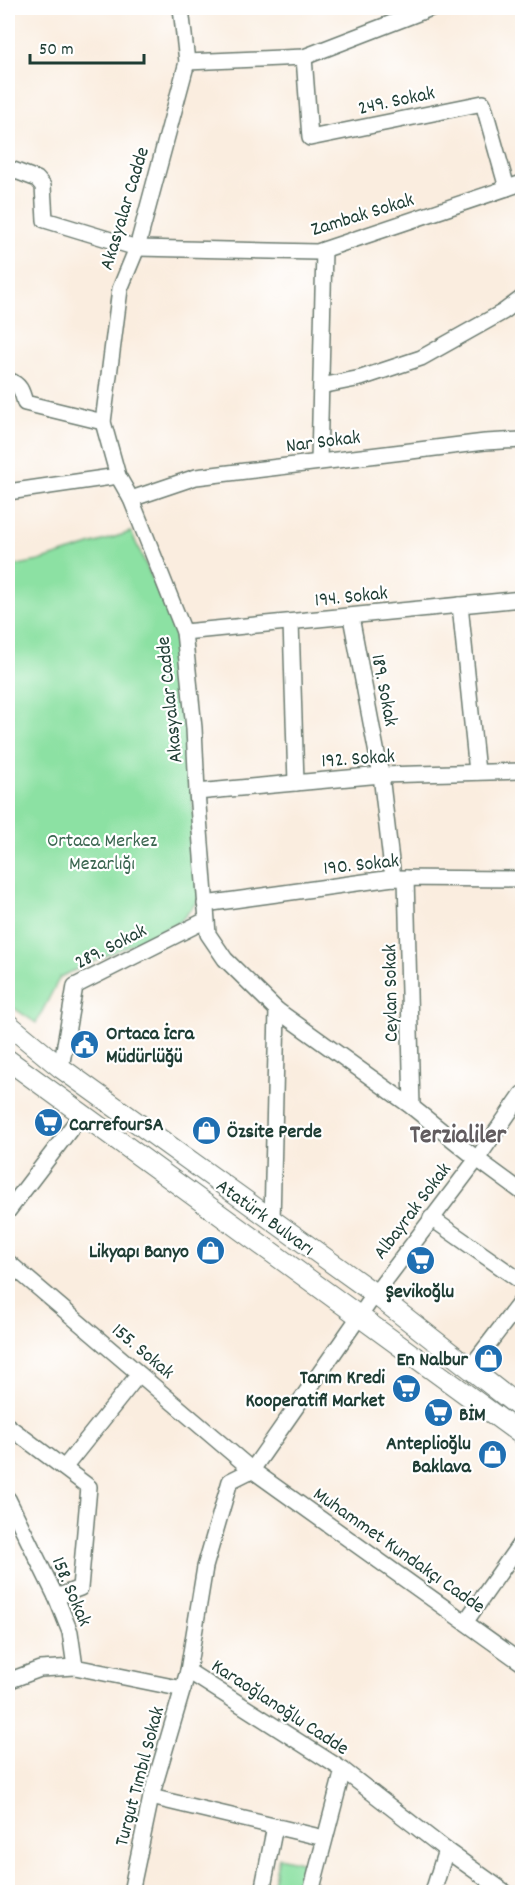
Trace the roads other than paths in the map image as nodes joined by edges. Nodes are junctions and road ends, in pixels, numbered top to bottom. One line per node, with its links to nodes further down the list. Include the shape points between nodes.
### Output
1 (181, 8): 4 (street, Akasyalar Cadde)
2 (431, 8): 3 (street)
3 (304, 57): 4 (street); 7 (street, 249. Sokak, via 310,138 483,103)
4 (187, 62): 8 (street, Akasyalar Cadde)
5 (8, 168): 8 (street, Zambak Sokak, via 37,179 44,186 45,220)
6 (522, 183): 7 (street, Zambak Sokak)
7 (507, 188): 9 (street, Zambak Sokak)
8 (137, 248): 9 (street, Zambak Sokak); 13 (street, Akasyalar Cadde, via 120,289)
9 (324, 250): 12 (street)
10 (522, 298): 12 (street, via 421,358 361,378)
11 (8, 380): 13 (street, via 22,391 25,403)
12 (321, 386): 15 (street)
13 (103, 422): 16 (street, Akasyalar Cadde)
14 (522, 440): 15 (street, Nar Sokak)
15 (319, 462): 18 (street, Nar Sokak, via 196,477)
16 (118, 476): 17 (street); 18 (street, Akasyalar Cadde)
17 (8, 492)
18 (131, 500): 23 (street, Akasyalar Cadde)
19 (522, 599): 20 (street, 194. Sokak)
20 (460, 605): 21 (street, 194. Sokak); 25 (street)
21 (351, 616): 22 (street, 194. Sokak); 26 (street, 189. Sokak)
22 (291, 622): 23 (street, 194. Sokak); 27 (street)
23 (184, 632): 28 (street, Akasyalar Cadde)
24 (522, 771): 25 (street, 192. Sokak)
25 (477, 772): 26 (street, 192. Sokak)
26 (381, 775): 27 (street, 192. Sokak); 29 (street, 189. Sokak)
27 (296, 783): 28 (street, 192. Sokak)
28 (197, 792): 31 (street, Akasyalar Cadde)
29 (400, 878): 30 (street, 190. Sokak); 31 (street, 190. Sokak); 38 (street, Ceylan Sokak, via 410,971)
30 (522, 879)
31 (205, 904): 32 (street, Akasyalar Cadde)
32 (206, 920): 33 (street, Akasyalar Cadde, via 208,934 225,959); 36 (street, 289. Sokak, via 75,986)
33 (277, 1010): 38 (street, Akasyalar Cadde); 44 (street)
34 (8, 1024): 36 (main road, Atatürk Bulvarı)
35 (8, 1060): 39 (main road, Atatürk Bulvarı)
36 (61, 1068): 44 (main road, Atatürk Bulvarı)
37 (522, 1094): 40 (street, Albayrak Sokak)
38 (412, 1107): 40 (street, Akasyalar Cadde)
39 (82, 1114): 42 (street); 49 (main road, Atatürk Bulvarı)
40 (477, 1159): 41 (street, Akasyalar Cadde); 43 (street, Albayrak Sokak)
41 (522, 1192)
42 (8, 1211)
43 (431, 1218): 46 (street); 47 (street, Albayrak Sokak)
44 (272, 1221): 47 (main road, Atatürk Bulvarı)
45 (8, 1262): 51 (street, 155. Sokak)
46 (522, 1282)
47 (375, 1294): 49 (street, Albayrak Sokak); 50 (main road, Atatürk Bulvarı)
48 (522, 1300): 50 (street)
49 (360, 1316): 54 (main road, Atatürk Bulvarı); 56 (street, Karaoğlanoğlu Cadde)
50 (470, 1368): 52 (main road, Atatürk Bulvarı)
51 (139, 1374): 55 (street); 56 (street, 155. Sokak)
52 (522, 1408)
53 (8, 1426): 55 (street)
54 (522, 1435)
55 (64, 1468): 59 (street, via 89,1486 80,1588)
56 (252, 1470): 60 (street, Muhammet Kundakçı Cadde); 63 (street, Karaoğlanoğlu Cadde, via 230,1481 205,1567)
57 (8, 1499): 59 (street, 158. Sokak)
58 (522, 1541): 60 (street)
59 (56, 1597): 62 (street, 158. Sokak, via 70,1632)
60 (466, 1621): 61 (street, Muhammet Kundakçı Cadde)
61 (522, 1663)
62 (75, 1667): 64 (street, via 40,1669); 65 (street)
63 (188, 1671): 65 (street, Turgut Tımbıl Sokak); 66 (street, Karaoğlanoğlu Cadde)
64 (8, 1681)
65 (183, 1689): 67 (street, Turgut Tımbıl Sokak)
66 (343, 1770): 69 (street); 70 (street, Karaoğlanoğlu Cadde)
67 (152, 1797): 68 (street); 71 (street, Turgut Tımbıl Sokak)
68 (275, 1826): 69 (street); 72 (street)
69 (324, 1838): 73 (street)
70 (446, 1850): 74 (street); 75 (street, Karaoğlanoğlu Cadde)
71 (131, 1893)
72 (262, 1893)
73 (311, 1893)
74 (433, 1893)
75 (505, 1893)

